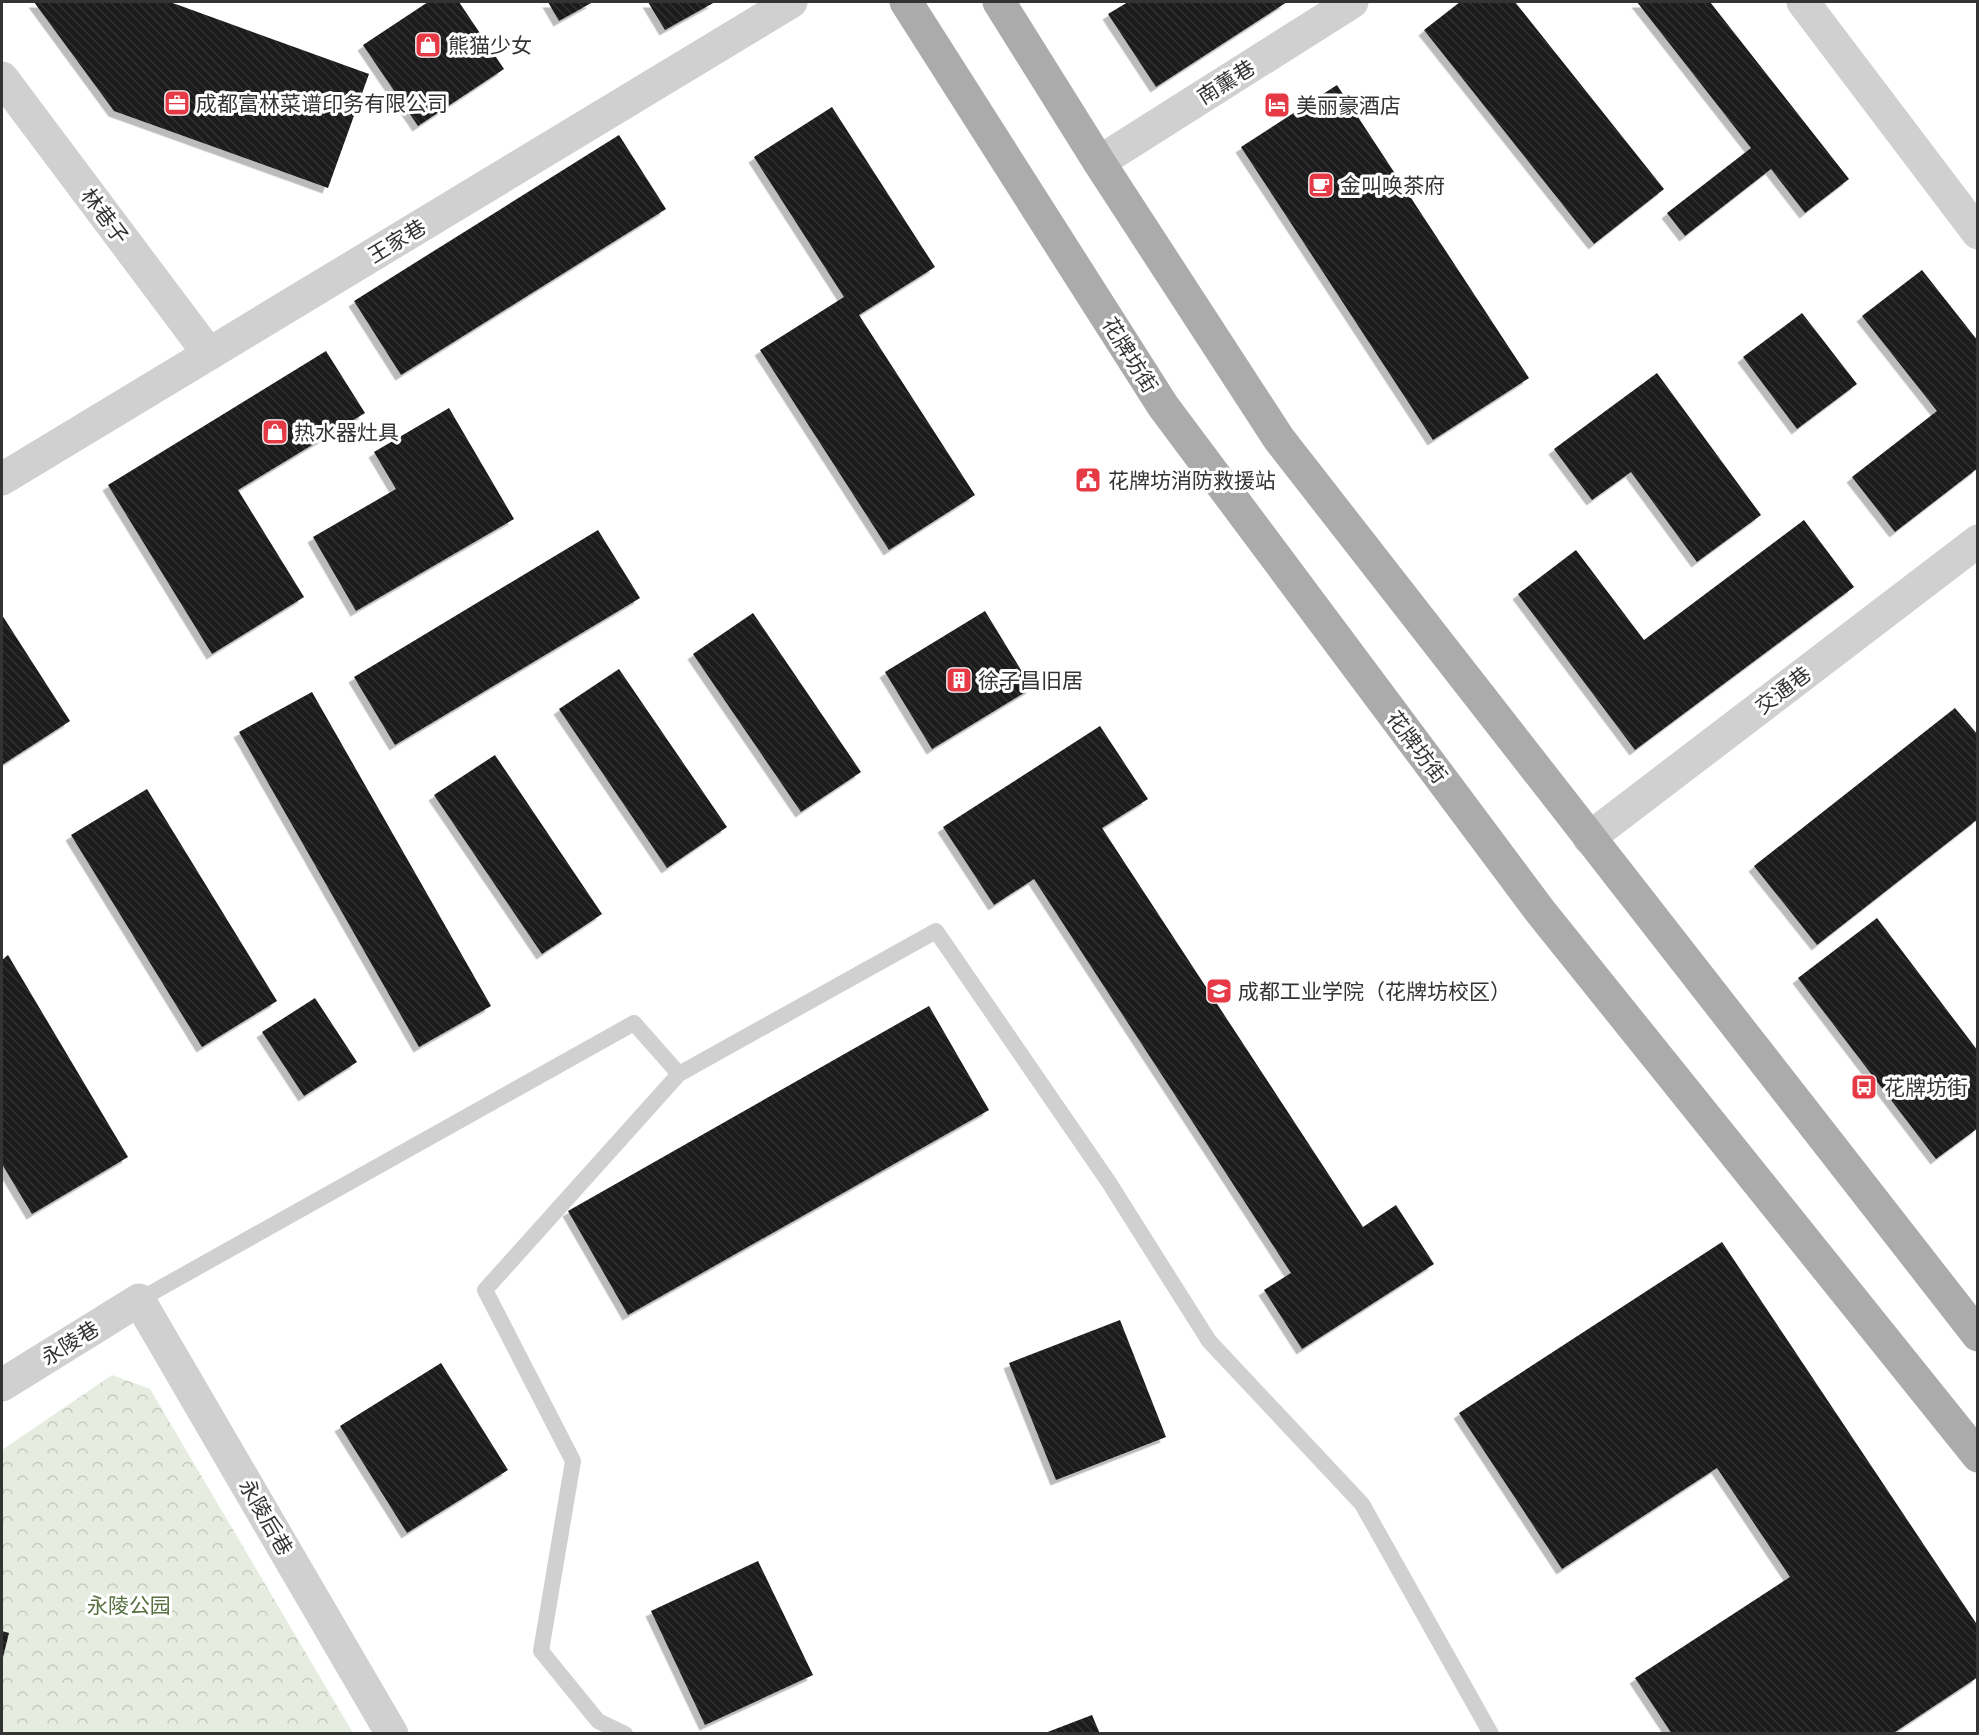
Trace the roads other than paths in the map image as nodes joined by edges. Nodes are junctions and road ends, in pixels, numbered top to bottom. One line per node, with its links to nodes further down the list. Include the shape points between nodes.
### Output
1 (791, 2): 9 (street, 王家巷)
2 (906, 2): 17 (main road, 花牌坊街, via 1170,415 1540,911)
3 (999, 2): 7 (main road)
4 (1352, 2): 7 (street, 南薰巷)
5 (1803, 2): 8 (street)
6 (2, 78): 9 (street, 林巷子)
7 (1099, 162): 12 (main road, via 1279,439)
8 (1977, 233)
9 (209, 354): 10 (street, 王家巷)
10 (2, 479)
11 (1977, 542): 12 (street, 交通巷)
12 (1589, 838): 15 (main road)
13 (679, 1074): 14 (lane, via 634,1023); 19 (lane, via 485,1290 573,1461 541,1651 598,1721); 20 (lane, via 936,931 1108,1181 1209,1341 1362,1504)
14 (139, 1300): 16 (street, 永陵巷); 18 (street, 永陵后巷)
15 (1977, 1335)
16 (2, 1385)
17 (1977, 1456)
18 (392, 1734)
19 (625, 1734)
20 (1491, 1734)

